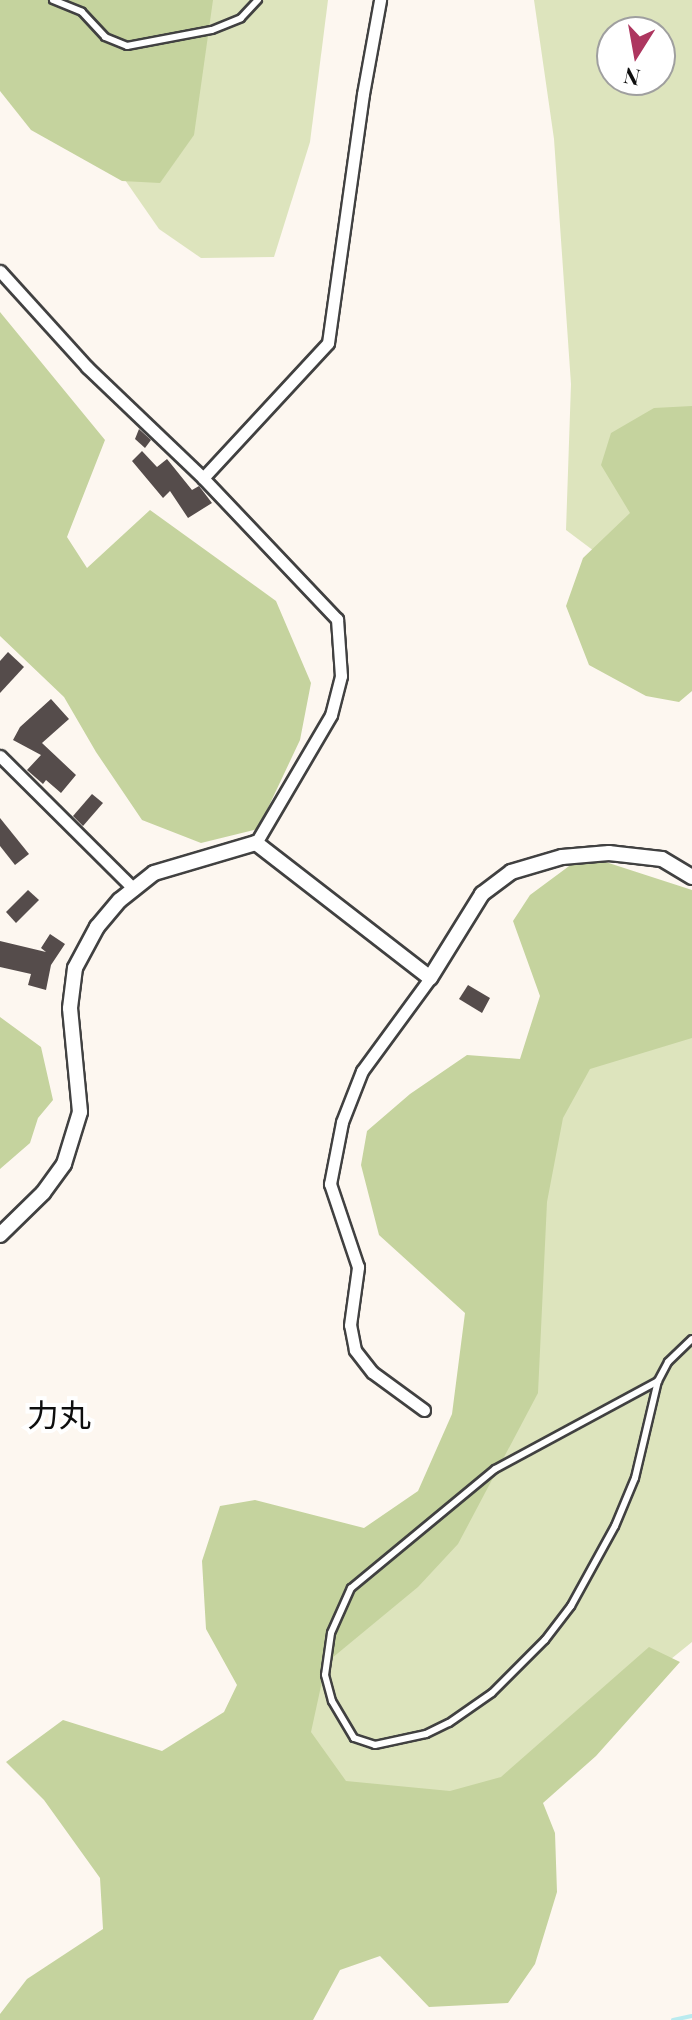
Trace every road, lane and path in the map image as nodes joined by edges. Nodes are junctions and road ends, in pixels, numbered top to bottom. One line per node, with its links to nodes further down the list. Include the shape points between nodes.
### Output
1 (53, 0): 2 (lane, via 82,12 105,37 127,46 212,30 241,18)
2 (258, 0)
3 (380, 0): 5 (street, via 328,343)
4 (0, 271): 5 (street, via 87,367)
5 (203, 478): 7 (street, via 337,619 341,676 331,715)
6 (0, 756): 9 (street)
7 (256, 843): 9 (street, via 154,873); 10 (street)
8 (692, 877): 10 (street, via 662,859 635,854 562,857 511,872 482,894)
9 (134, 889): 11 (street, via 97,927 75,968 70,1008 80,1112 64,1164)
10 (430, 978): 14 (street, via 362,1071 342,1122 330,1184 358,1267 350,1325 355,1350 372,1372)
11 (0, 1235)
12 (692, 1339): 13 (lane, via 668,1362)
13 (658, 1381): 13 (lane, via 635,1478 615,1526 571,1606 536,1650 492,1693 449,1723 375,1745 354,1738 332,1701 325,1675 331,1633 351,1588 495,1469)
14 (424, 1410)

